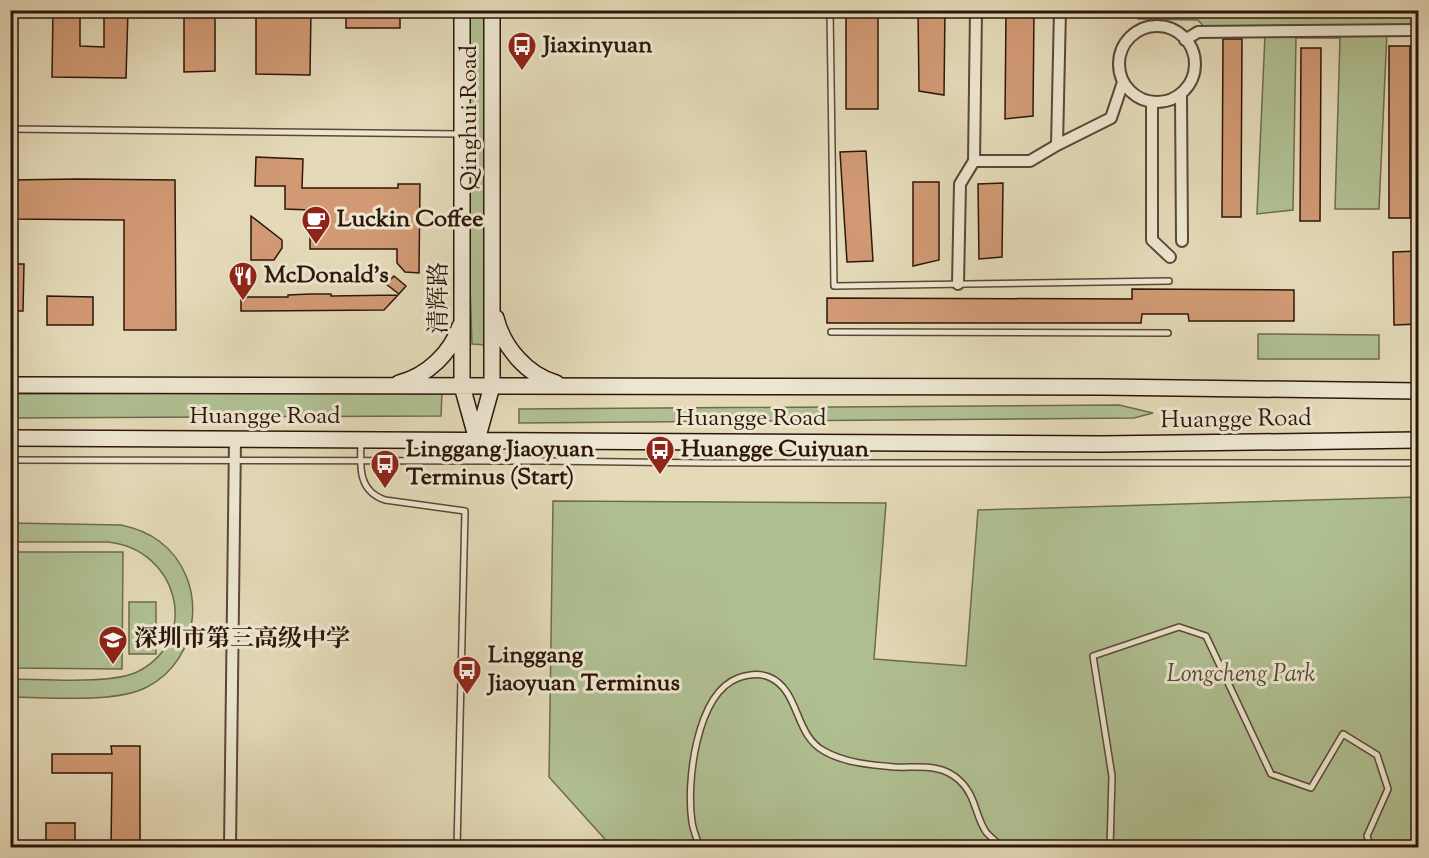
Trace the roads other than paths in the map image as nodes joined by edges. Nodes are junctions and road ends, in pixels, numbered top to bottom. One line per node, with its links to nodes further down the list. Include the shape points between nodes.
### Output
1 (462, 10): 12 (main road, 清辉路)
2 (492, 10): 19 (main road, Qinghui Road)
3 (830, 10): 18 (lane, via 834,286)
4 (976, 10): 14 (street)
5 (1060, 10): 13 (street)
6 (1419, 30): 7 (street, via 1198,32)
7 (1185, 40): 8 (street, via 1160,26 1136,32 1120,53 1118,65); 9 (street, via 1191,48 1194,73)
8 (1123, 82): 10 (street, via 1135,96); 13 (street, via 1111,118)
9 (1181, 94): 10 (street, via 1171,100); 15 (street)
10 (1152, 102): 16 (street, via 1152,240)
11 (10, 129): 12 (lane)
12 (462, 134): 20 (main road, 清辉路)
13 (1057, 145): 14 (street, via 1030,161)
14 (974, 161): 18 (street, via 960,184)
15 (1182, 241)
16 (1170, 257)
17 (1169, 281): 18 (lane)
18 (958, 284)
19 (492, 304): 26 (main road, Qinghui Road); 27 (main road, via 504,339 514,354 538,375)
20 (462, 317): 24 (main road, via 446,353 433,365 405,382); 25 (main road, 清辉路)
21 (831, 332): 22 (lane)
22 (1168, 333)
23 (10, 385): 24 (main road, Huangge Road)
24 (387, 386): 25 (main road, Huangge Road)
25 (462, 386): 26 (main road, Huangge Road); 32 (main road, 清辉路)
26 (492, 386): 27 (main road, Huangge Road); 32 (main road, Qinghui Road)
27 (565, 386): 28 (main road, Huangge Road)
28 (1419, 391)
29 (10, 438): 30 (main road, Huangge Road)
30 (235, 439): 31 (main road, Huangge Road); 35 (street)
31 (361, 440): 32 (main road, Huangge Road); 36 (lane)
32 (477, 440): 33 (main road, Huangge Road, via 1091,444)
33 (1419, 441)
34 (10, 460): 35 (lane)
35 (235, 460): 36 (lane); 38 (street)
36 (360, 460): 37 (lane, via 707,464); 39 (lane, via 365,485 374,496 465,511)
37 (1419, 463)
38 (230, 848)
39 (457, 848)
40 (700, 848): 41 (lane, via 692,823 690,794 696,746 705,716 722,688 746,675 768,676 780,684 806,735 825,752 872,765 933,767 948,772 973,797 986,831)
41 (1002, 848)
42 (1110, 848): 43 (lane, via 1112,776 1094,657 1179,627 1206,636 1271,774 1311,788 1343,734 1377,755 1388,789 1367,836)
43 (1371, 848)

